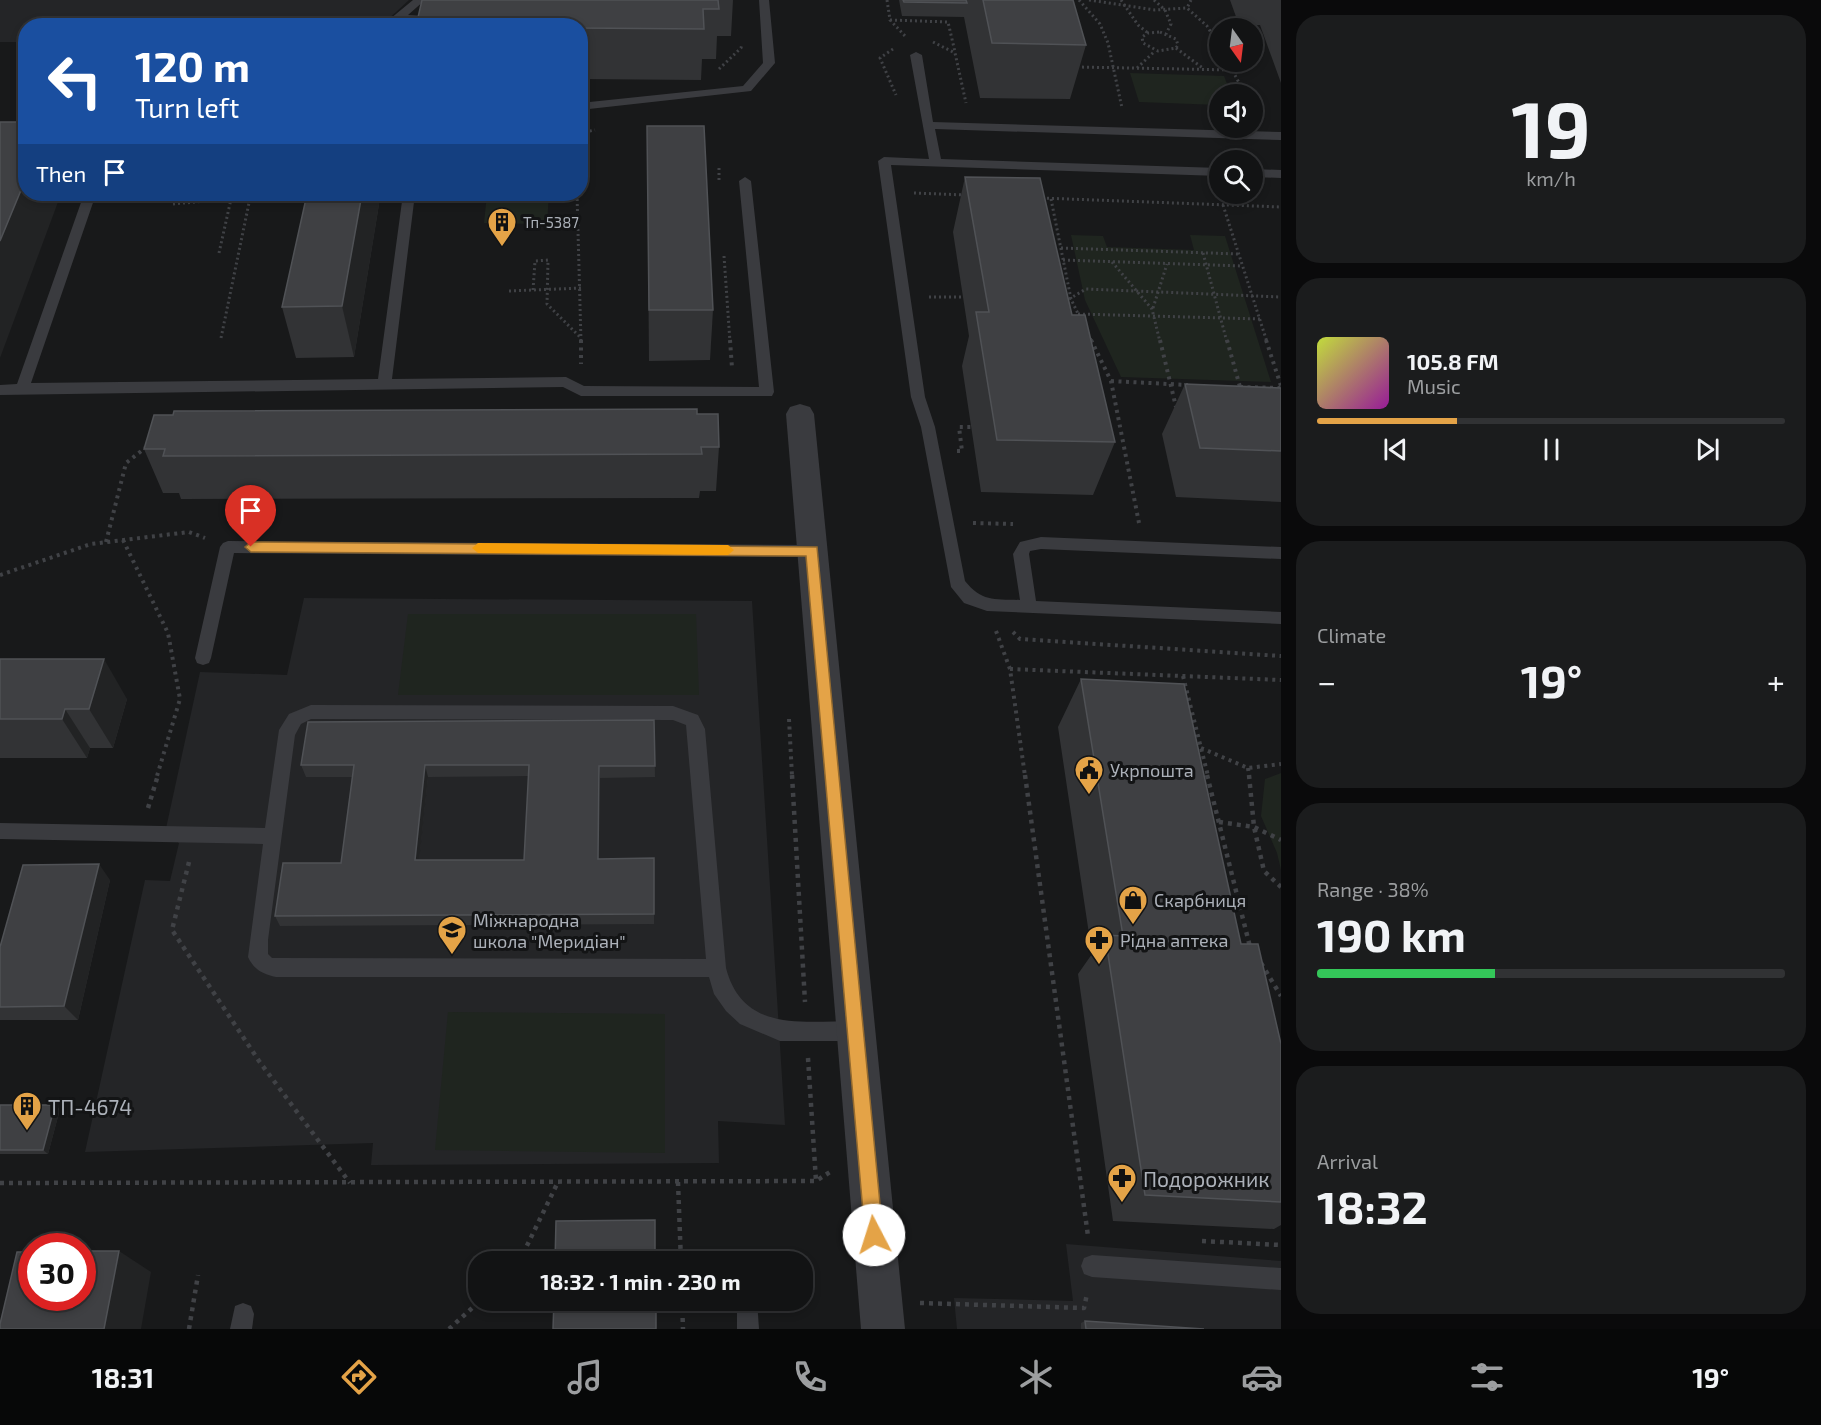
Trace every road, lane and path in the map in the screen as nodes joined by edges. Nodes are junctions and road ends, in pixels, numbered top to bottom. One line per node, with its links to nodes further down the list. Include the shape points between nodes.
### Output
1 (420, 0): 12 (lane)
2 (764, 0): 32 (lane, via 769,63 747,89)
3 (887, 0): 13 (path)
4 (1079, 0): 26 (path, via 1100,24)
5 (1089, 0): 9 (path)
6 (1121, 0): 9 (path)
7 (1154, 0): 11 (path)
8 (1191, 0): 10 (path)
9 (1125, 7): 11 (path); 15 (path)
10 (1187, 8): 11 (path); 14 (path)
11 (1165, 10): 16 (path, via 1171,24)
12 (397, 18)
13 (890, 20): 19 (path, via 909,39); 23 (path, via 948,22)
14 (1209, 29)
15 (1148, 33): 16 (path); 22 (path, via 1142,37 1143,43)
16 (1166, 34): 20 (path, via 1176,39)
17 (923, 40): 23 (path)
18 (742, 41): 30 (path, via 741,48)
19 (903, 43)
20 (1176, 48): 22 (path); 28 (path)
21 (894, 49): 31 (path, via 880,58)
22 (1155, 51): 27 (path)
23 (955, 53): 33 (path)
24 (916, 55): 35 (lane)
25 (1067, 67): 26 (path)
26 (1115, 68): 27 (path); 34 (path)
27 (1137, 68): 28 (path)
28 (1205, 70): 29 (path)
29 (1209, 70)
30 (715, 72)
31 (897, 97)
32 (588, 106)
33 (966, 106)
34 (1123, 112)
35 (928, 125): 36 (lane); 37 (lane)
36 (1281, 136)
37 (936, 162): 39 (lane); 115 (lane, via 884,161 918,397 928,427 957,583 970,599)
38 (719, 168): 43 (path)
39 (1209, 172)
40 (1263, 173): 41 (lane)
41 (1281, 174)
42 (745, 181): 100 (lane, via 767,392)
43 (720, 189)
44 (914, 193): 45 (path)
45 (971, 196)
46 (1039, 198): 47 (path)
47 (1051, 199): 55 (path); 58 (path)
48 (88, 201): 97 (lane)
49 (208, 201): 54 (path)
50 (231, 201): 60 (path)
51 (249, 201): 87 (path)
52 (408, 201): 91 (lane)
53 (577, 201): 67 (path)
54 (173, 204)
55 (1223, 205): 56 (path); 61 (path)
56 (1281, 207)
57 (724, 248): 100 (path)
58 (1061, 248): 59 (path); 62 (path)
59 (1203, 253): 61 (path); 65 (path)
60 (219, 254)
61 (1239, 254): 66 (path)
62 (1063, 260): 63 (path); 79 (path)
63 (1112, 262): 64 (path); 71 (path)
64 (1167, 264): 65 (path); 72 (path)
65 (1206, 265): 66 (path); 73 (path)
66 (1243, 266): 74 (path)
67 (582, 288): 68 (path); 88 (path)
68 (547, 289): 69 (path); 69 (path, via 548,260 535,261); 88 (path, via 547,304)
69 (533, 290): 70 (path)
70 (508, 291)
71 (1137, 292): 72 (path); 79 (path, via 1086,289); 80 (path)
72 (1158, 292): 73 (path); 80 (path)
73 (1215, 294): 74 (path); 83 (path)
74 (1252, 296): 77 (path); 84 (path)
75 (929, 297): 76 (path)
76 (963, 297)
77 (1281, 297)
78 (1060, 299): 79 (path)
79 (1071, 299): 81 (path)
80 (1152, 309): 82 (path)
81 (1078, 314): 82 (path); 85 (path)
82 (1155, 316): 83 (path); 92 (path)
83 (1221, 318): 84 (path); 95 (path)
84 (1260, 319): 89 (path)
85 (1083, 324)
86 (1088, 333): 90 (path)
87 (221, 338)
88 (582, 338): 99 (path)
89 (1279, 373): 96 (path)
90 (1111, 381): 92 (path); 105 (path)
91 (384, 384): 97 (lane); 99 (lane, via 566,382)
92 (1171, 384): 93 (path); 102 (path)
93 (1194, 385)
94 (1229, 386): 95 (path)
95 (1240, 387): 96 (path)
96 (1281, 387)
97 (22, 388): 98 (lane)
98 (0, 390)
99 (581, 391): 100 (lane)
100 (734, 392)
101 (800, 414): 112 (street)
102 (1178, 414)
103 (971, 427): 107 (path, via 959,427)
104 (1110, 431): 105 (path)
105 (1121, 432): 108 (path)
106 (152, 442): 110 (path, via 126,463)
107 (962, 451)
108 (1141, 530)
109 (123, 540): 110 (path); 111 (path, via 189,532); 130 (path, via 168,633 180,699)
110 (106, 542): 114 (path)
111 (228, 547): 112 (lane); 119 (lane)
112 (812, 551): 140 (street)
113 (1281, 553): 116 (lane, via 1041,543 1025,546 1021,554)
114 (0, 575)
115 (987, 605): 116 (lane); 118 (path, via 1020,639); 120 (path)
116 (1029, 607): 117 (lane)
117 (1281, 618)
118 (1281, 656)
119 (203, 658)
120 (1010, 669): 121 (path); 150 (path)
121 (1183, 676): 122 (path); 124 (path)
122 (1281, 680)
123 (789, 714): 139 (path)
124 (1200, 747): 126 (path); 127 (path)
125 (1281, 764): 126 (path)
126 (1248, 768): 128 (path)
127 (1219, 822): 128 (path); 135 (path)
128 (1254, 827): 133 (path); 134 (path, via 1264,871)
129 (0, 831): 130 (lane)
130 (140, 833): 131 (lane)
131 (196, 834): 132 (lane); 147 (path, via 172,930 260,1061)
132 (272, 836): 137 (lane, via 258,957 267,966); 137 (lane, via 289,724 311,712 681,715 692,720 696,729)
133 (1281, 840)
134 (1281, 886)
135 (1254, 953)
136 (1259, 961): 138 (path)
137 (716, 968): 140 (lane, via 721,987 747,1017 780,1030)
138 (1281, 996)
139 (805, 1006)
140 (856, 1031): 142 (street)
141 (808, 1052): 143 (path)
142 (868, 1169): 143 (path, via 835,1168); 156 (street)
143 (816, 1181): 145 (path)
144 (558, 1182): 145 (path); 147 (path); 148 (path)
145 (678, 1182): 149 (path)
146 (0, 1183): 147 (path)
147 (351, 1184)
148 (524, 1251)
149 (681, 1251)
150 (1092, 1266): 152 (lane); 156 (path, via 1084,1308)
151 (198, 1275): 157 (path)
152 (1281, 1279)
153 (469, 1311): 158 (path)
154 (682, 1311): 159 (path)
155 (747, 1311): 160 (lane)
156 (881, 1315)
157 (189, 1329)
158 (449, 1329)
159 (683, 1329)
160 (748, 1329)

